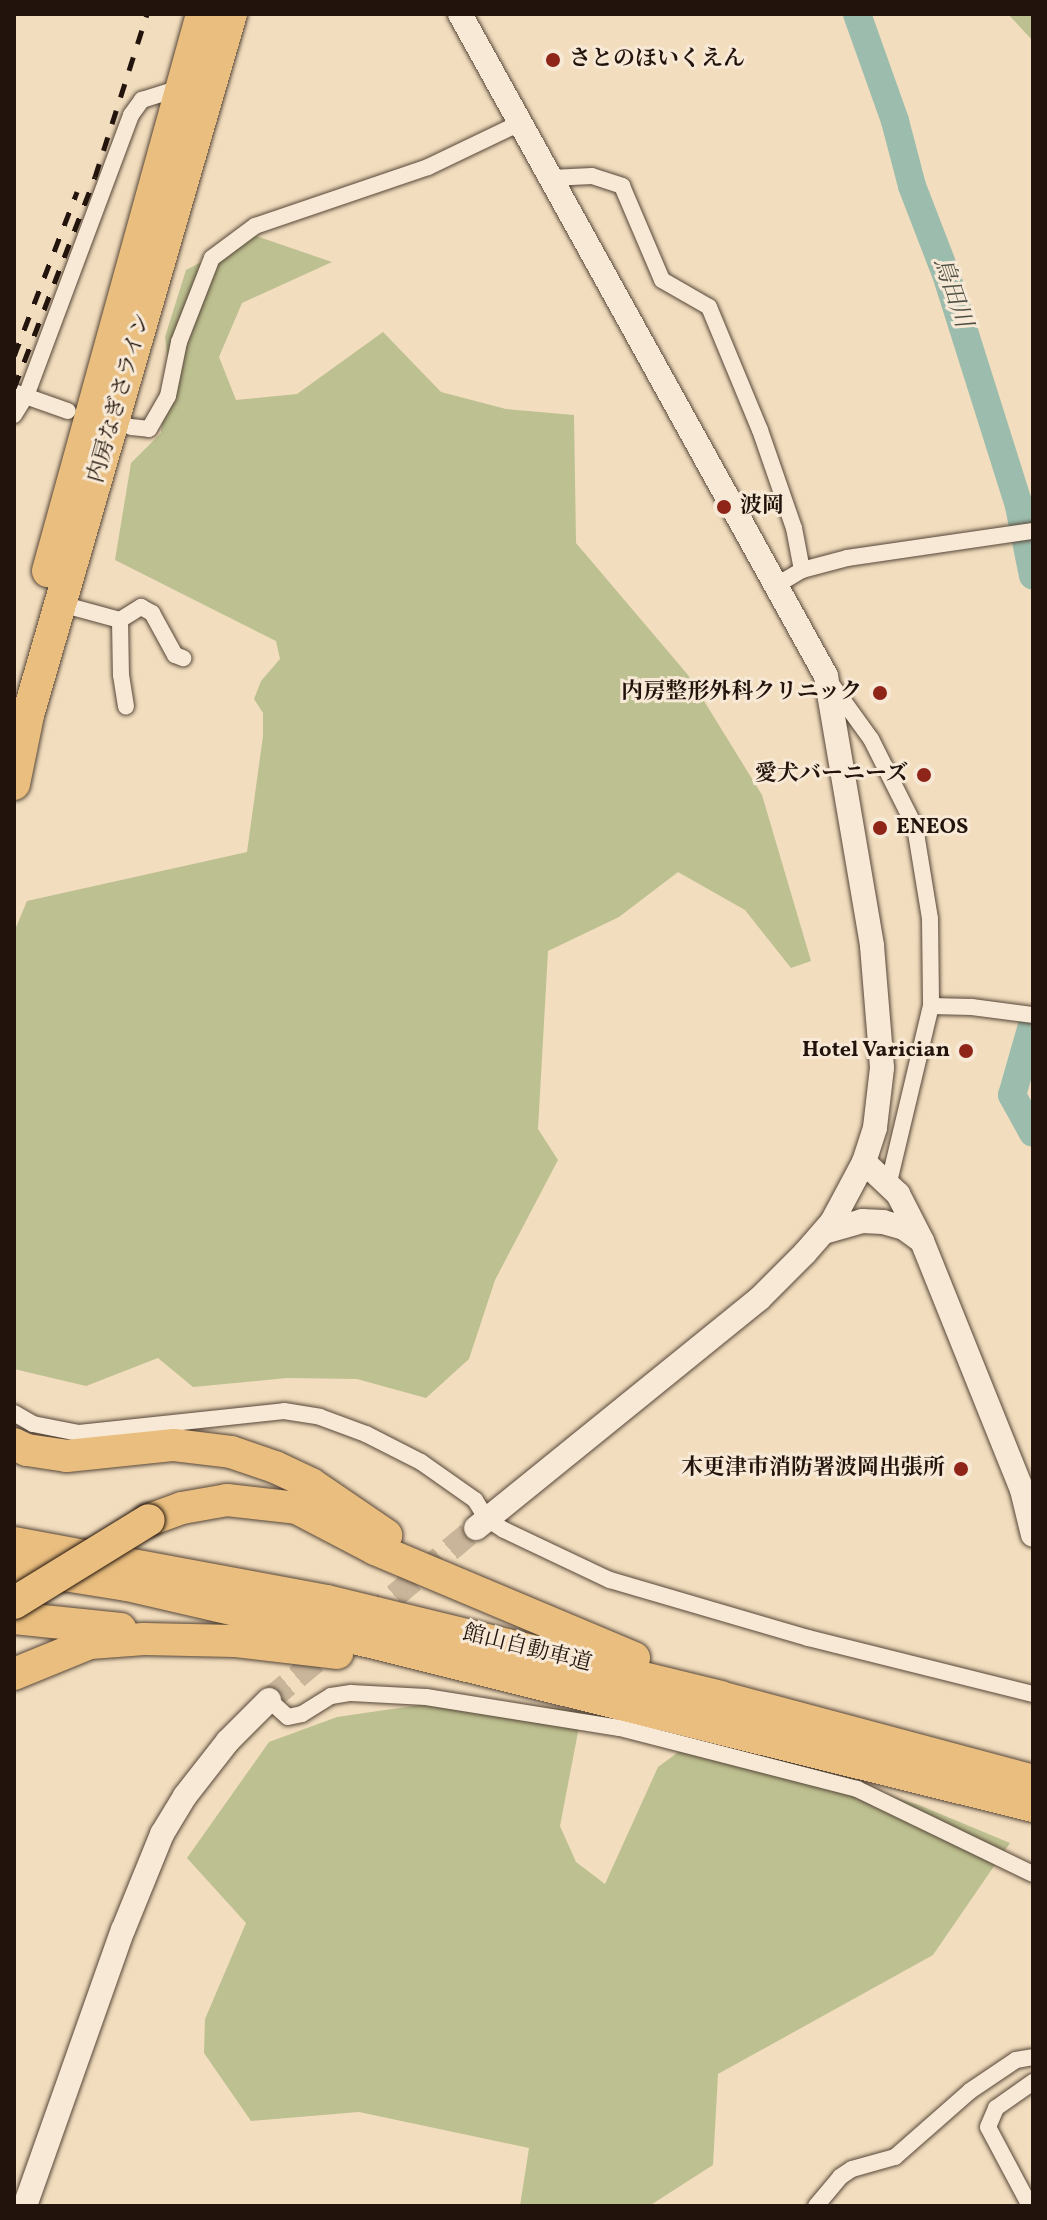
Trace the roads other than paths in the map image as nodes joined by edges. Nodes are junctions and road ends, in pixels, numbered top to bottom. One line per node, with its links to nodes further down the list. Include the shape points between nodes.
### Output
1 (202, 14): 4 (highway, 内房なぎさライン)
2 (231, 14): 14 (highway, 内房なぎさライン)
3 (460, 14): 5 (street)
4 (183, 87): 7 (street, via 142,100 131,115); 18 (highway, 内房なぎさライン)
5 (520, 123): 6 (street); 10 (street, via 428,167 255,226 212,258 179,342 168,396 149,429)
6 (551, 178): 12 (street, via 592,176 622,186 662,280 709,307 760,430 794,528); 13 (street)
7 (20, 394): 8 (street); 9 (street)
8 (68, 411)
9 (14, 415)
10 (131, 427)
11 (1033, 531): 12 (street, via 847,558)
12 (802, 570): 13 (street)
13 (777, 585): 17 (street)
14 (61, 604): 15 (street); 20 (highway, 内房なぎさライン)
15 (120, 620): 16 (street, via 141,607 152,613 175,655); 19 (street)
16 (183, 658)
17 (826, 676): 21 (street, via 871,739 915,827 930,919); 23 (street, via 872,946 882,1068 875,1128)
18 (14, 693)
19 (126, 707)
20 (14, 784)
21 (931, 1006): 22 (street); 24 (street)
22 (1033, 1015)
23 (864, 1162): 24 (street); 25 (street)
24 (889, 1182): 26 (street)
25 (824, 1232): 26 (street, via 862,1221 883,1222); 29 (street, via 759,1299)
26 (922, 1241): 30 (street, via 1022,1490)
27 (14, 1413): 29 (street, via 33,1424 79,1433 284,1411 320,1417 421,1462 475,1500)
28 (14, 1444): 34 (highway, via 67,1456 174,1445 231,1452 311,1484 405,1549)
29 (481, 1524): 38 (street, via 610,1580 808,1638)
30 (1033, 1535)
31 (14, 1543): 41 (highway, 館山自動車道, via 327,1601)
32 (14, 1567): 40 (highway, 館山自動車道, via 127,1585)
33 (14, 1603): 34 (highway, bridge, via 149,1520 227,1500 297,1508 375,1549)
34 (507, 1605): 41 (highway, via 609,1649 722,1688)
35 (14, 1618): 36 (highway)
36 (235, 1641): 37 (highway, via 90,1643); 40 (highway, via 317,1649)
37 (14, 1674)
38 (1033, 1694)
39 (269, 1700): 43 (street, via 288,1717 331,1696 351,1693 426,1697 620,1728 857,1789); 47 (street, via 228,1741 162,1834)
40 (608, 1700): 42 (highway, 館山自動車道, via 712,1729)
41 (982, 1767): 42 (highway, 館山自動車道)
42 (1026, 1792)
43 (1033, 1874)
44 (1033, 2057): 46 (street, via 1016,2060 970,2091 895,2157 840,2177)
45 (1033, 2082): 48 (street, via 996,2108 988,2127)
46 (817, 2205)
47 (25, 2206)
48 (1030, 2206)

